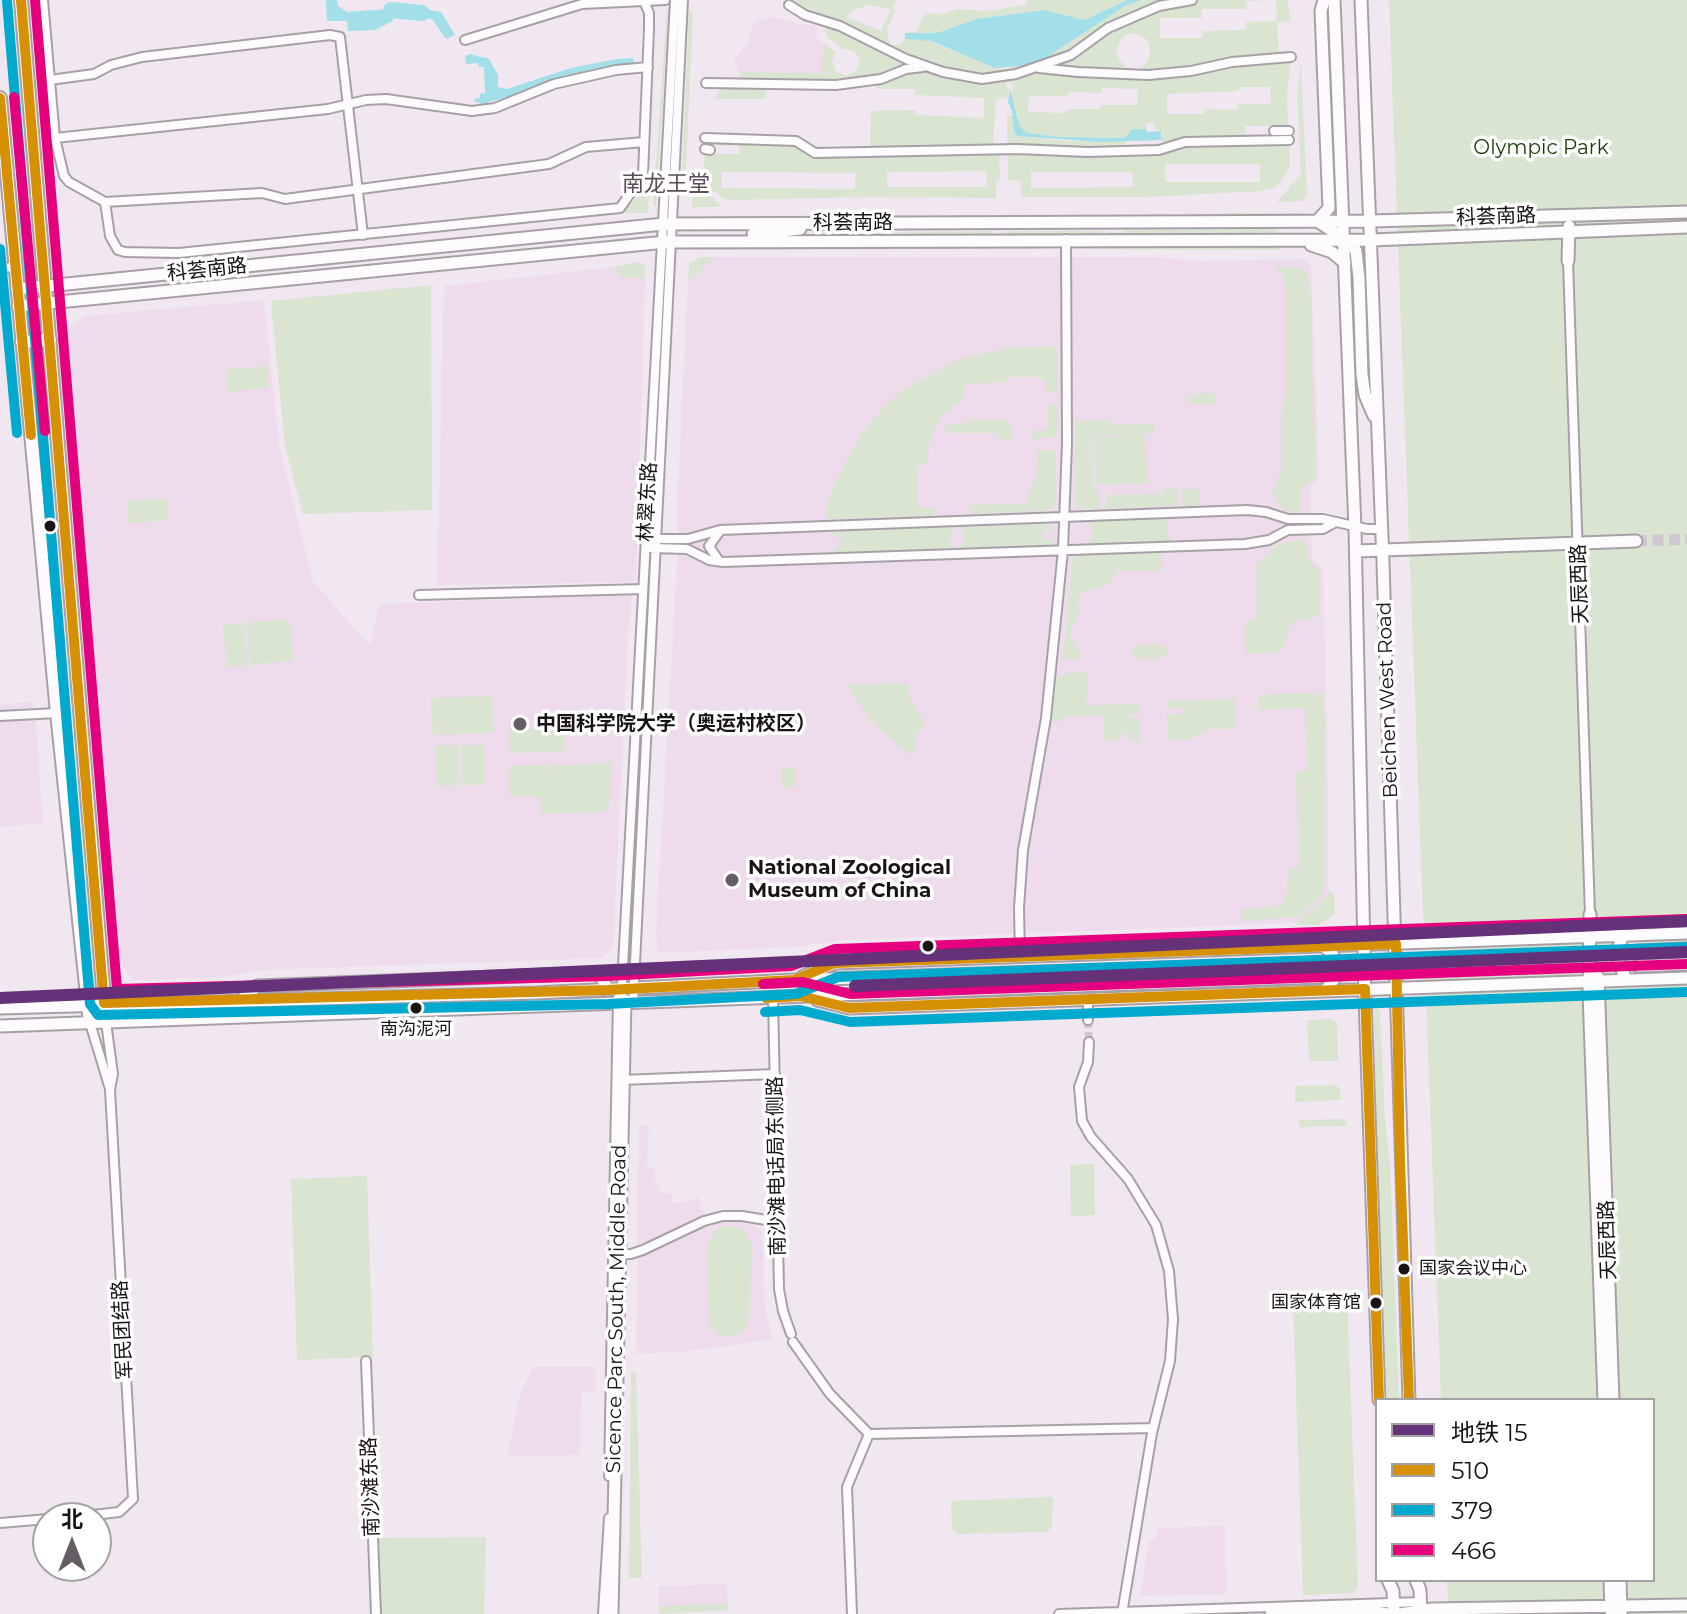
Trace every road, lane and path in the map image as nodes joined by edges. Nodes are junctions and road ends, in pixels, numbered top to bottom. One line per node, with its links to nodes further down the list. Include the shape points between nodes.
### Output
1 (21, 0): 49 (main road)
2 (43, 0): 18 (street)
3 (665, 0): 10 (street)
4 (675, 0): 37 (street, 林翠东路)
5 (683, 0): 37 (street, 林翠东路)
6 (1192, 0): 17 (street, via 1159,6 1117,24 1071,55)
7 (1324, 0): 32 (street, via 1329,208)
8 (1334, 0): 26 (street, Beichen West Road)
9 (1361, 0): 34 (street, Beichen West Road)
10 (644, 1): 11 (street); 15 (street, via 649,13)
11 (582, 2): 13 (street)
12 (789, 5): 16 (street)
13 (465, 40)
14 (1291, 57): 17 (street, via 1148,75)
15 (648, 67): 21 (street, via 554,84 495,108 472,111 386,99); 25 (street)
16 (928, 67): 17 (street, via 982,79); 19 (street, via 836,85)
17 (1034, 67)
18 (50, 80): 21 (street, via 94,74 142,57 330,35 340,37); 23 (street)
19 (706, 83)
20 (0, 98): 47 (main road)
21 (347, 103): 23 (street); 38 (street)
22 (1274, 131): 24 (street, via 1289,136 1088,152 815,153 796,141)
23 (55, 138): 27 (street, via 64,176)
24 (705, 138)
25 (644, 142): 27 (street, via 586,147 549,164 285,199 262,193); 38 (street, via 643,175 620,208)
26 (1342, 187): 33 (street, Beichen West Road); 43 (street, via 1352,224)
27 (105, 202): 38 (street, via 113,245 125,252 191,252)
28 (1687, 212): 30 (street, 科荟南路)
29 (1559, 215): 30 (street, 科荟南路); 34 (street, 科荟南路); 36 (street, 天辰西路)
30 (1573, 215): 36 (street, 天辰西路)
31 (1279, 221): 32 (street, 科荟南路); 37 (street, 科荟南路, via 820,223); 41 (street, via 1284,231)
32 (1317, 221): 33 (street, 科荟南路); 55 (street, via 1356,251 1362,375)
33 (1344, 221): 34 (street, 科荟南路); 42 (street, Beichen West Road)
34 (1371, 221): 44 (street, Beichen West Road)
35 (1687, 227): 36 (street, 科荟南路)
36 (1567, 231): 43 (street, 科荟南路); 45 (street, 天辰西路)
37 (665, 233): 39 (street, 科荟南路); 49 (street, 科荟南路); 51 (street, 科荟南路); 65 (street, 林翠东路)
38 (363, 235)
39 (1066, 239): 40 (street, 科荟南路); 57 (street)
40 (1191, 239): 41 (street, 科荟南路); 46 (street, via 1315,245)
41 (1279, 239): 42 (street, 科荟南路)
42 (1344, 239): 44 (street, 科荟南路); 46 (street, Beichen West Road)
43 (1388, 239): 44 (street, 科荟南路)
44 (1372, 240): 55 (street, Beichen West Road)
45 (1568, 261): 64 (street, 天辰西路)
46 (1345, 263): 59 (street, Beichen West Road)
47 (15, 267): 48 (street); 50 (main road)
48 (0, 268)
49 (46, 287): 50 (street, 科荟南路); 51 (main road)
50 (17, 289): 52 (main road)
51 (48, 304): 52 (street, 科荟南路); 53 (main road)
52 (18, 306): 54 (main road)
53 (50, 340): 54 (main road); 87 (main road)
54 (22, 342): 72 (main road)
55 (1378, 428): 60 (street, Beichen West Road)
56 (1273, 514): 57 (street, via 1247,510); 58 (street); 62 (street)
57 (1065, 518): 61 (street); 67 (street)
58 (1334, 523): 59 (street); 62 (street)
59 (1355, 526): 60 (street); 68 (street, Beichen West Road)
60 (1382, 529): 66 (street, Beichen West Road)
61 (720, 530): 65 (street); 69 (street, via 709,546)
62 (1273, 537): 67 (street, via 1245,544)
63 (1636, 541): 64 (street)
64 (1579, 543): 66 (street); 74 (street, 天辰西路)
65 (650, 544): 69 (street); 70 (street, 林翠东路); 95 (street, 林翠东路)
66 (1383, 549): 68 (street); 78 (street, Beichen West Road)
67 (1063, 550): 69 (street); 83 (street, via 1046,718 1023,850)
68 (1356, 551): 79 (street, Beichen West Road)
69 (719, 561)
70 (643, 589): 71 (street); 95 (street, 林翠东路)
71 (419, 595)
72 (57, 713): 73 (street); 88 (main road)
73 (0, 716)
74 (1590, 914): 77 (street, 天辰西路)
75 (1687, 933): 76 (street)
76 (1623, 935): 77 (street); 92 (street, via 1618,949)
77 (1591, 936): 78 (street); 93 (street, 天辰西路)
78 (1396, 944): 79 (street); 94 (street, Beichen West Road)
79 (1364, 945): 80 (street); 96 (street, Beichen West Road)
80 (1324, 946): 83 (street); 97 (street, via 1333,955 1334,968)
81 (1687, 949): 82 (street)
82 (1638, 951)
83 (1020, 957): 91 (street, via 835,963)
84 (1318, 963): 91 (street)
85 (1687, 964): 86 (street)
86 (1638, 966)
87 (102, 972): 88 (main road); 102 (main road)
88 (84, 973): 104 (main road)
89 (1319, 977): 98 (street)
90 (1687, 978): 92 (street)
91 (794, 980): 95 (street)
92 (1626, 980): 93 (street)
93 (1594, 981): 94 (street); 119 (street, 天辰西路); 120 (street, 天辰西路)
94 (1396, 987): 96 (street); 118 (street, Beichen West Road)
95 (622, 989): 101 (street); 101 (street, via 599,973 257,986); 103 (street)
96 (1365, 989): 97 (street); 117 (street, Beichen West Road)
97 (1326, 990): 100 (street)
98 (801, 996): 99 (street); 100 (street, via 849,1008)
99 (773, 997): 103 (street); 111 (street, 南沙滩电话局东侧路)
100 (1088, 998): 106 (street)
101 (241, 1000): 102 (street)
102 (104, 1003): 104 (street); 107 (main road)
103 (625, 1003): 107 (street); 112 (street, Sicence Parc South, Middle Road); 115 (street)
104 (87, 1004): 105 (street); 108 (main road)
105 (0, 1008)
106 (1088, 1020)
107 (106, 1022): 108 (street); 113 (street, 军民团结路)
108 (90, 1023): 109 (street); 113 (street, 军民团结路)
109 (0, 1026)
110 (1089, 1042): 121 (street, via 1079,1087 1082,1121 1143,1201 1169,1271 1170,1361)
111 (775, 1074): 112 (street); 114 (street, 南沙滩电话局东侧路)
112 (624, 1080): 115 (street, Sicence Parc South, Middle Road)
113 (110, 1090): 123 (street, 军民团结路, via 133,1499)
114 (778, 1222): 115 (street, via 723,1216 643,1250); 122 (street, 南沙滩电话局东侧路, via 779,1289 792,1338 830,1394)
115 (618, 1254): 138 (street); 139 (street, Sicence Parc South, Middle Road)
116 (366, 1361): 137 (street, 南沙滩东路)
117 (1379, 1398)
118 (1409, 1398)
119 (1604, 1398)
120 (1613, 1398)
121 (1153, 1428): 122 (street); 136 (street)
122 (869, 1434): 140 (street, via 847,1487)
123 (112, 1513)
124 (32, 1520): 125 (street)
125 (0, 1523)
126 (1389, 1582): 133 (street)
127 (1416, 1582): 132 (street)
128 (1610, 1582): 134 (street)
129 (1620, 1582): 134 (street)
130 (1687, 1597): 134 (street, via 1628,1599)
131 (1687, 1605): 134 (street)
132 (1421, 1608): 133 (street); 134 (street); 143 (street)
133 (1391, 1610): 135 (street); 142 (street)
134 (1616, 1611)
135 (1217, 1612): 136 (street)
136 (1122, 1613): 141 (street)
137 (376, 1614)
138 (603, 1614)
139 (614, 1614)
140 (852, 1614)
141 (1059, 1614)
142 (1271, 1614)
143 (1400, 1614)

